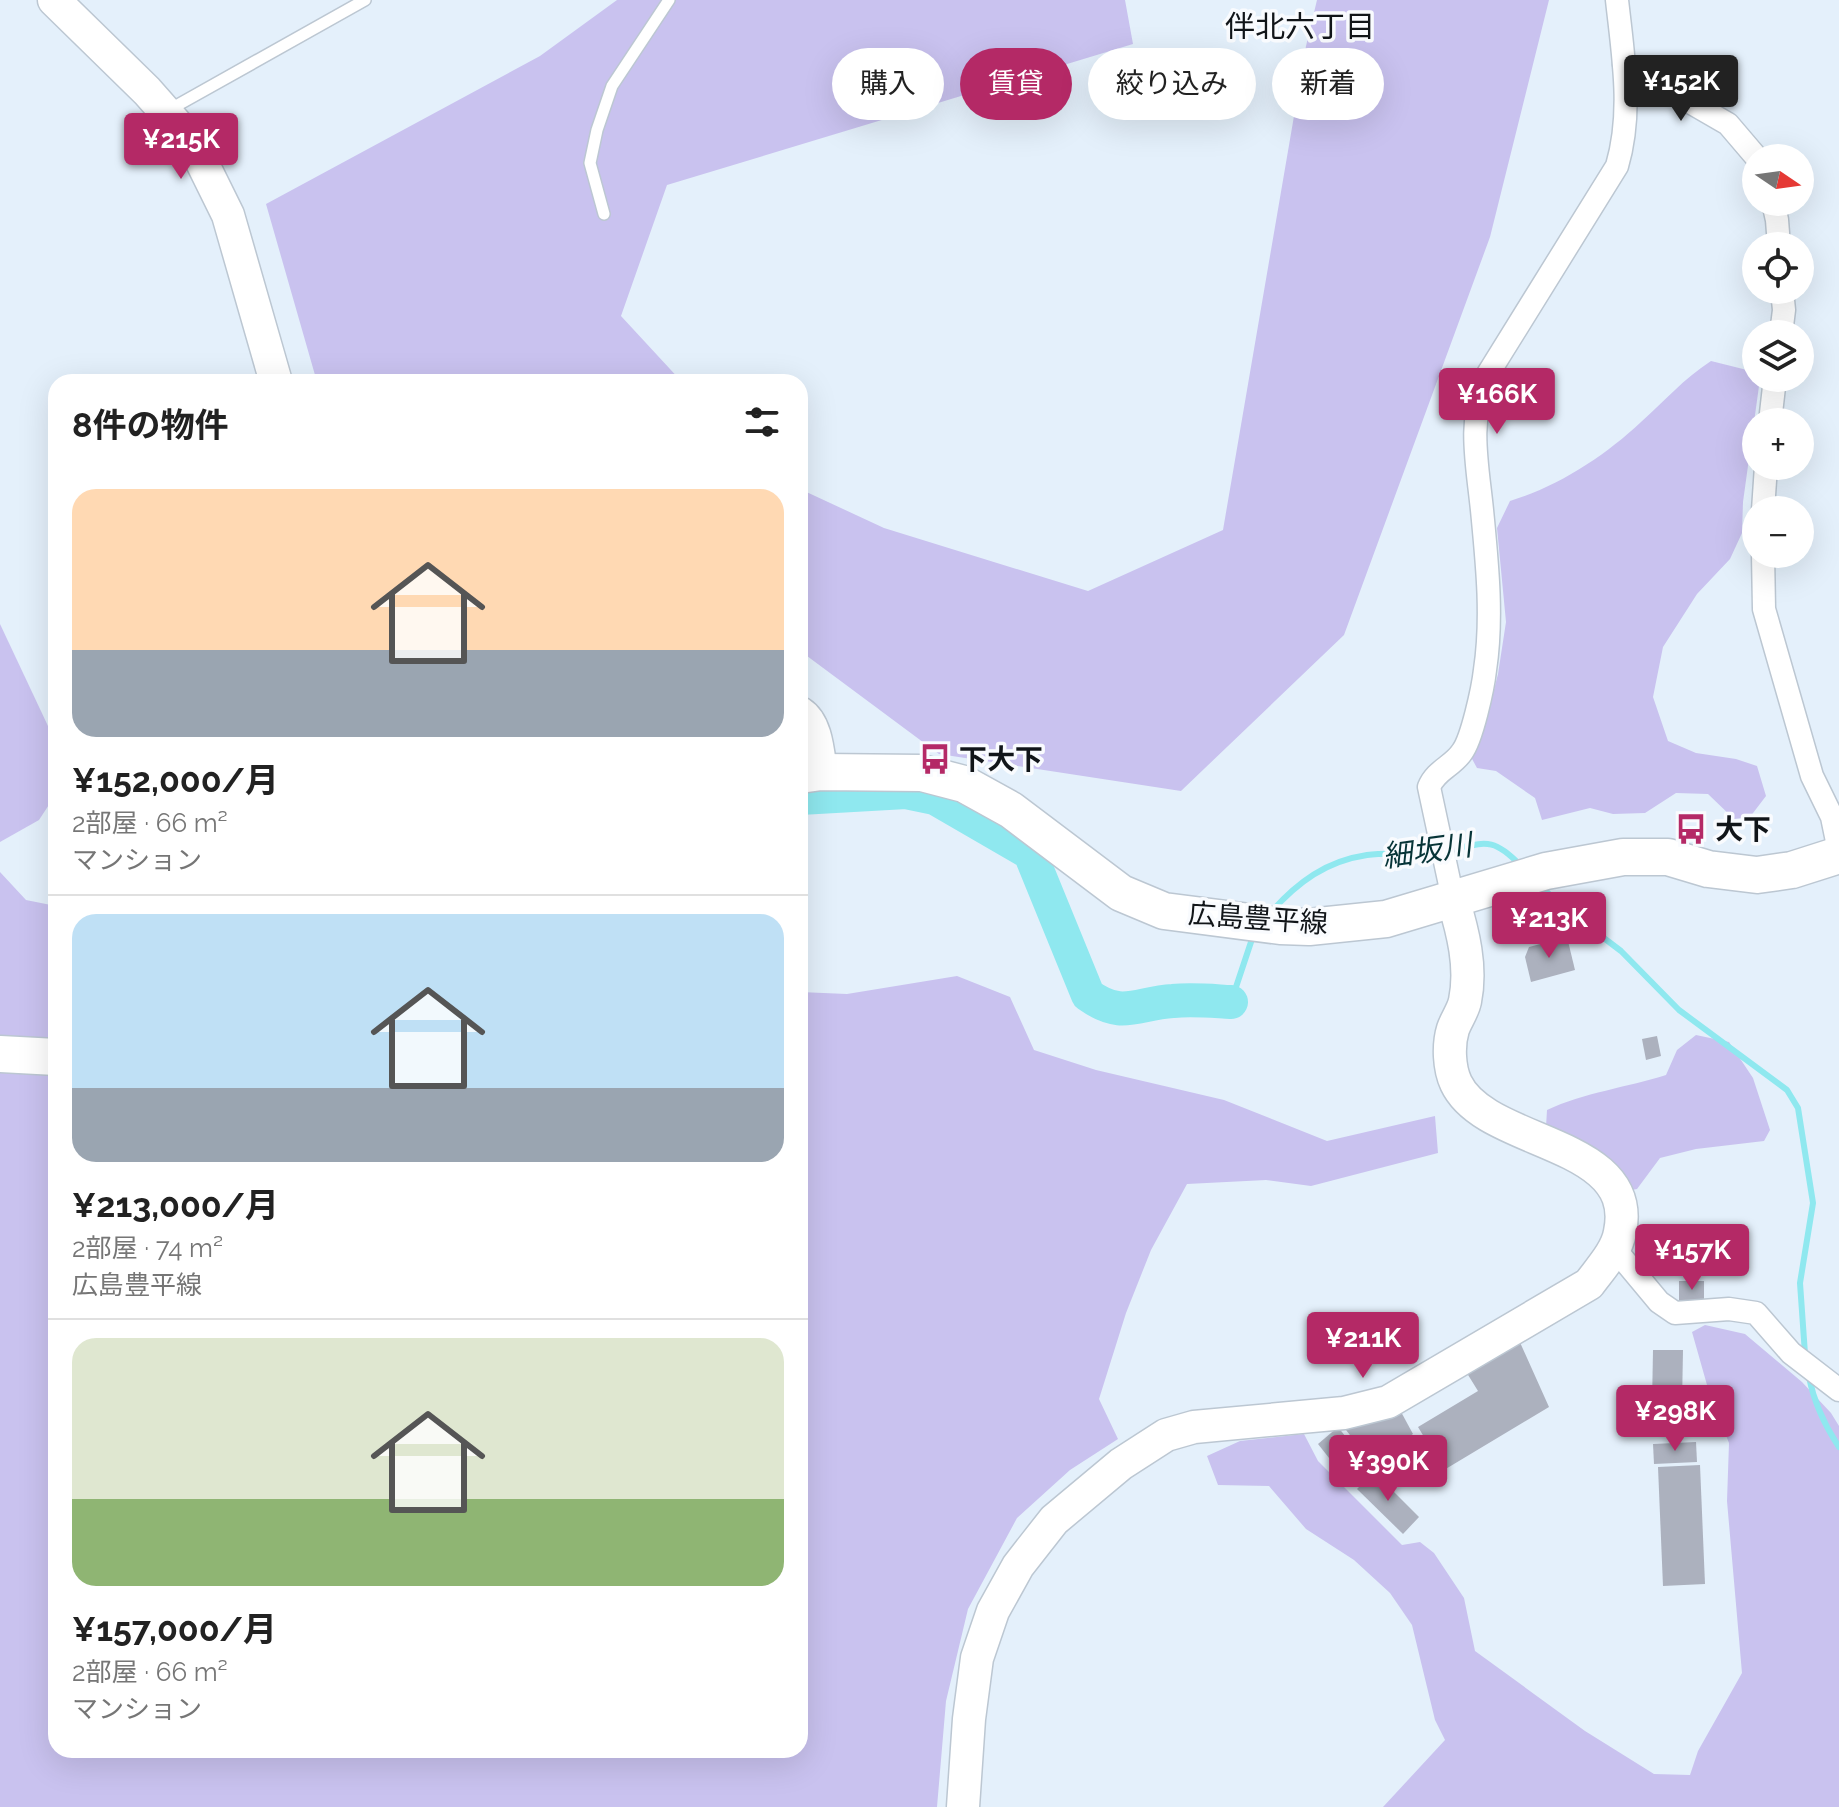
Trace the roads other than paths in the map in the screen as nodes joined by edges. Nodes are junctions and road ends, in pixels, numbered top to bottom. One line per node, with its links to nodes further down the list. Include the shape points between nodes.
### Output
1 (54, 0): 6 (street)
2 (365, 0): 6 (lane)
3 (669, 0): 8 (lane, via 612,86 597,130 590,163)
4 (1617, 0): 5 (street)
5 (1624, 64): 7 (street, via 1728,124); 14 (street, via 1623,144 1617,166 1486,377 1476,403 1489,607 1485,670 1467,745 1429,787)
6 (166, 111): 9 (street, via 192,142 228,215)
7 (1745, 144)
8 (604, 214)
9 (274, 374)
10 (1763, 568): 13 (street, via 1764,609)
11 (808, 722): 12 (street, via 816,743)
12 (810, 773): 14 (main road, 広島豊平線, via 922,773 964,784 1011,810 1121,893 1164,911 1309,927 1386,919)
13 (1839, 853): 14 (main road, 広島豊平線, via 1792,870 1757,875 1668,857 1623,857 1581,863)
14 (1453, 899): 17 (street, via 1465,940 1467,979 1465,1002 1452,1031 1450,1056 1457,1084 1478,1109 1587,1162 1612,1184 1621,1207)
15 (0, 1054): 16 (main road)
16 (48, 1057)
17 (1614, 1248): 18 (street, via 1659,1302 1675,1313 1756,1313 1791,1353); 19 (street, via 1589,1284 1388,1402 1344,1413 1194,1427 1166,1435 1121,1464 1054,1520 1018,1566 993,1611 977,1658)
18 (1839, 1390)
19 (963, 1807)

